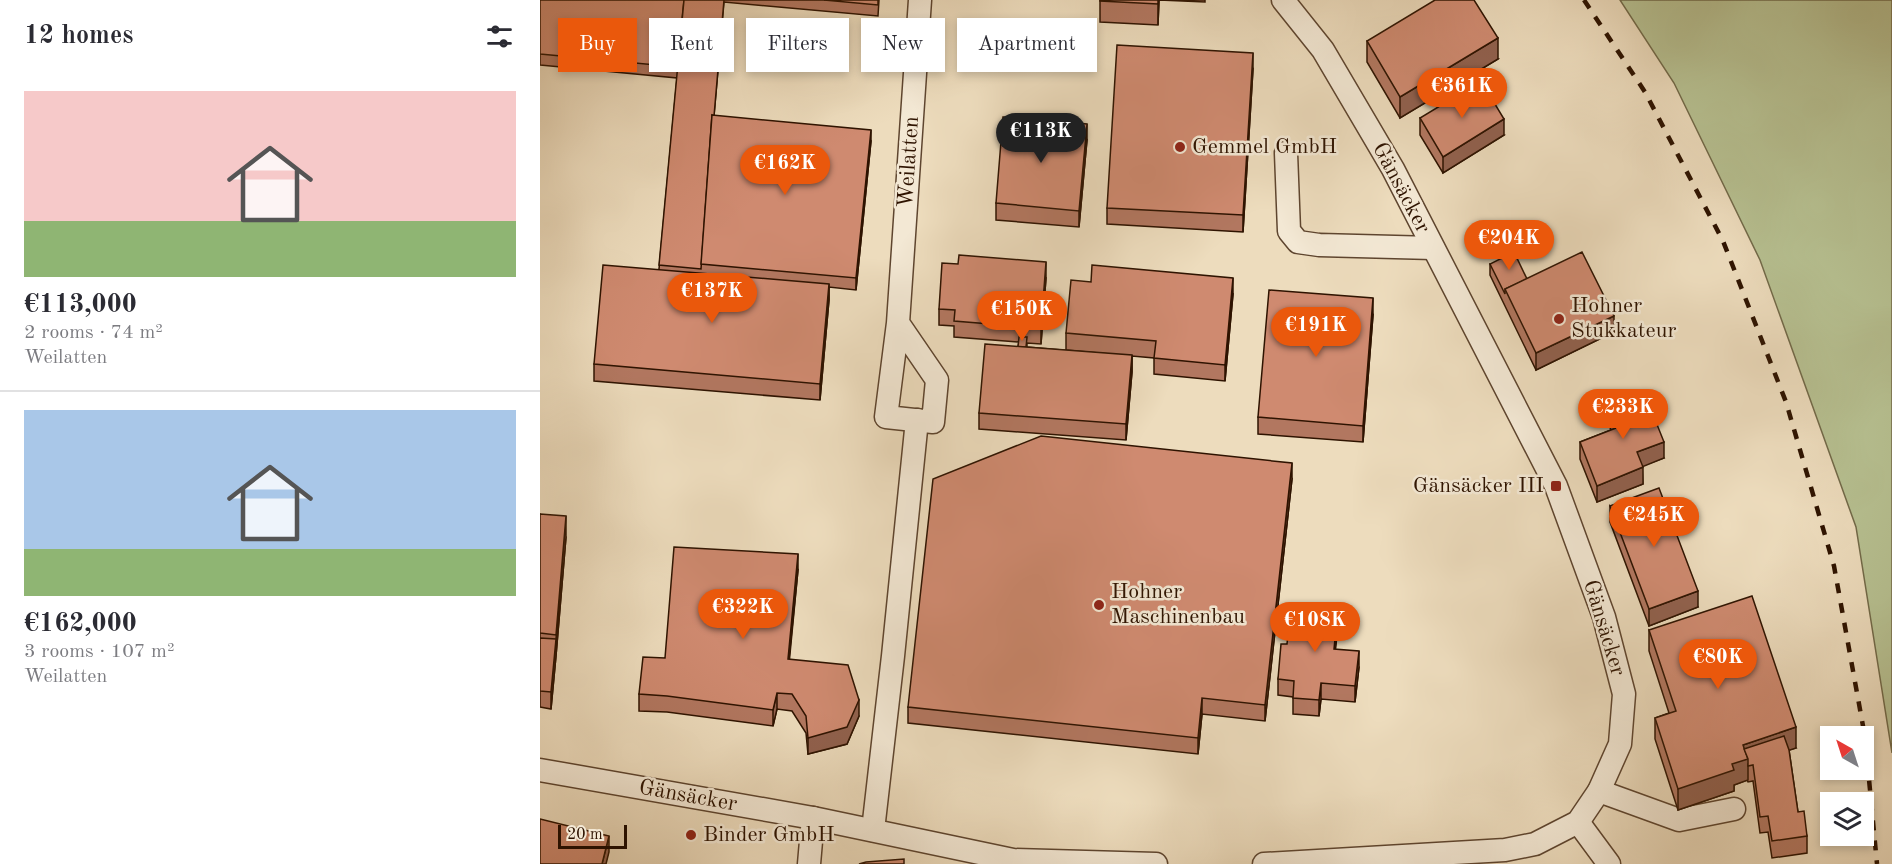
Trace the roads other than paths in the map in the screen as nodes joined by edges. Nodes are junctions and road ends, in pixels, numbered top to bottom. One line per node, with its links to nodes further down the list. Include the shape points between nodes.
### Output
1 (920, 0): 5 (street, Weilatten)
2 (1283, 0): 4 (street, Gänsäcker, via 1323,50 1393,169)
3 (1286, 153): 4 (street, via 1289,231 1298,242)
4 (1433, 248): 8 (street, Gänsäcker, via 1556,486 1604,617 1624,694 1620,744)
5 (898, 323): 6 (street, Weilatten, via 886,417); 6 (street, via 937,380 933,422)
6 (917, 420): 12 (street)
7 (540, 770): 10 (street, Gänsäcker)
8 (1599, 791): 9 (street, via 1678,820); 11 (street, Gänsäcker)
9 (1734, 808)
10 (813, 818): 12 (street, Gänsäcker); 13 (street)
11 (1578, 822): 15 (street, Gänsäcker, via 1535,844 1505,850); 16 (street)
12 (873, 830): 14 (street, Gänsäcker, via 1013,860)
13 (809, 864)
14 (1156, 864)
15 (1264, 864)
16 (1609, 864)

